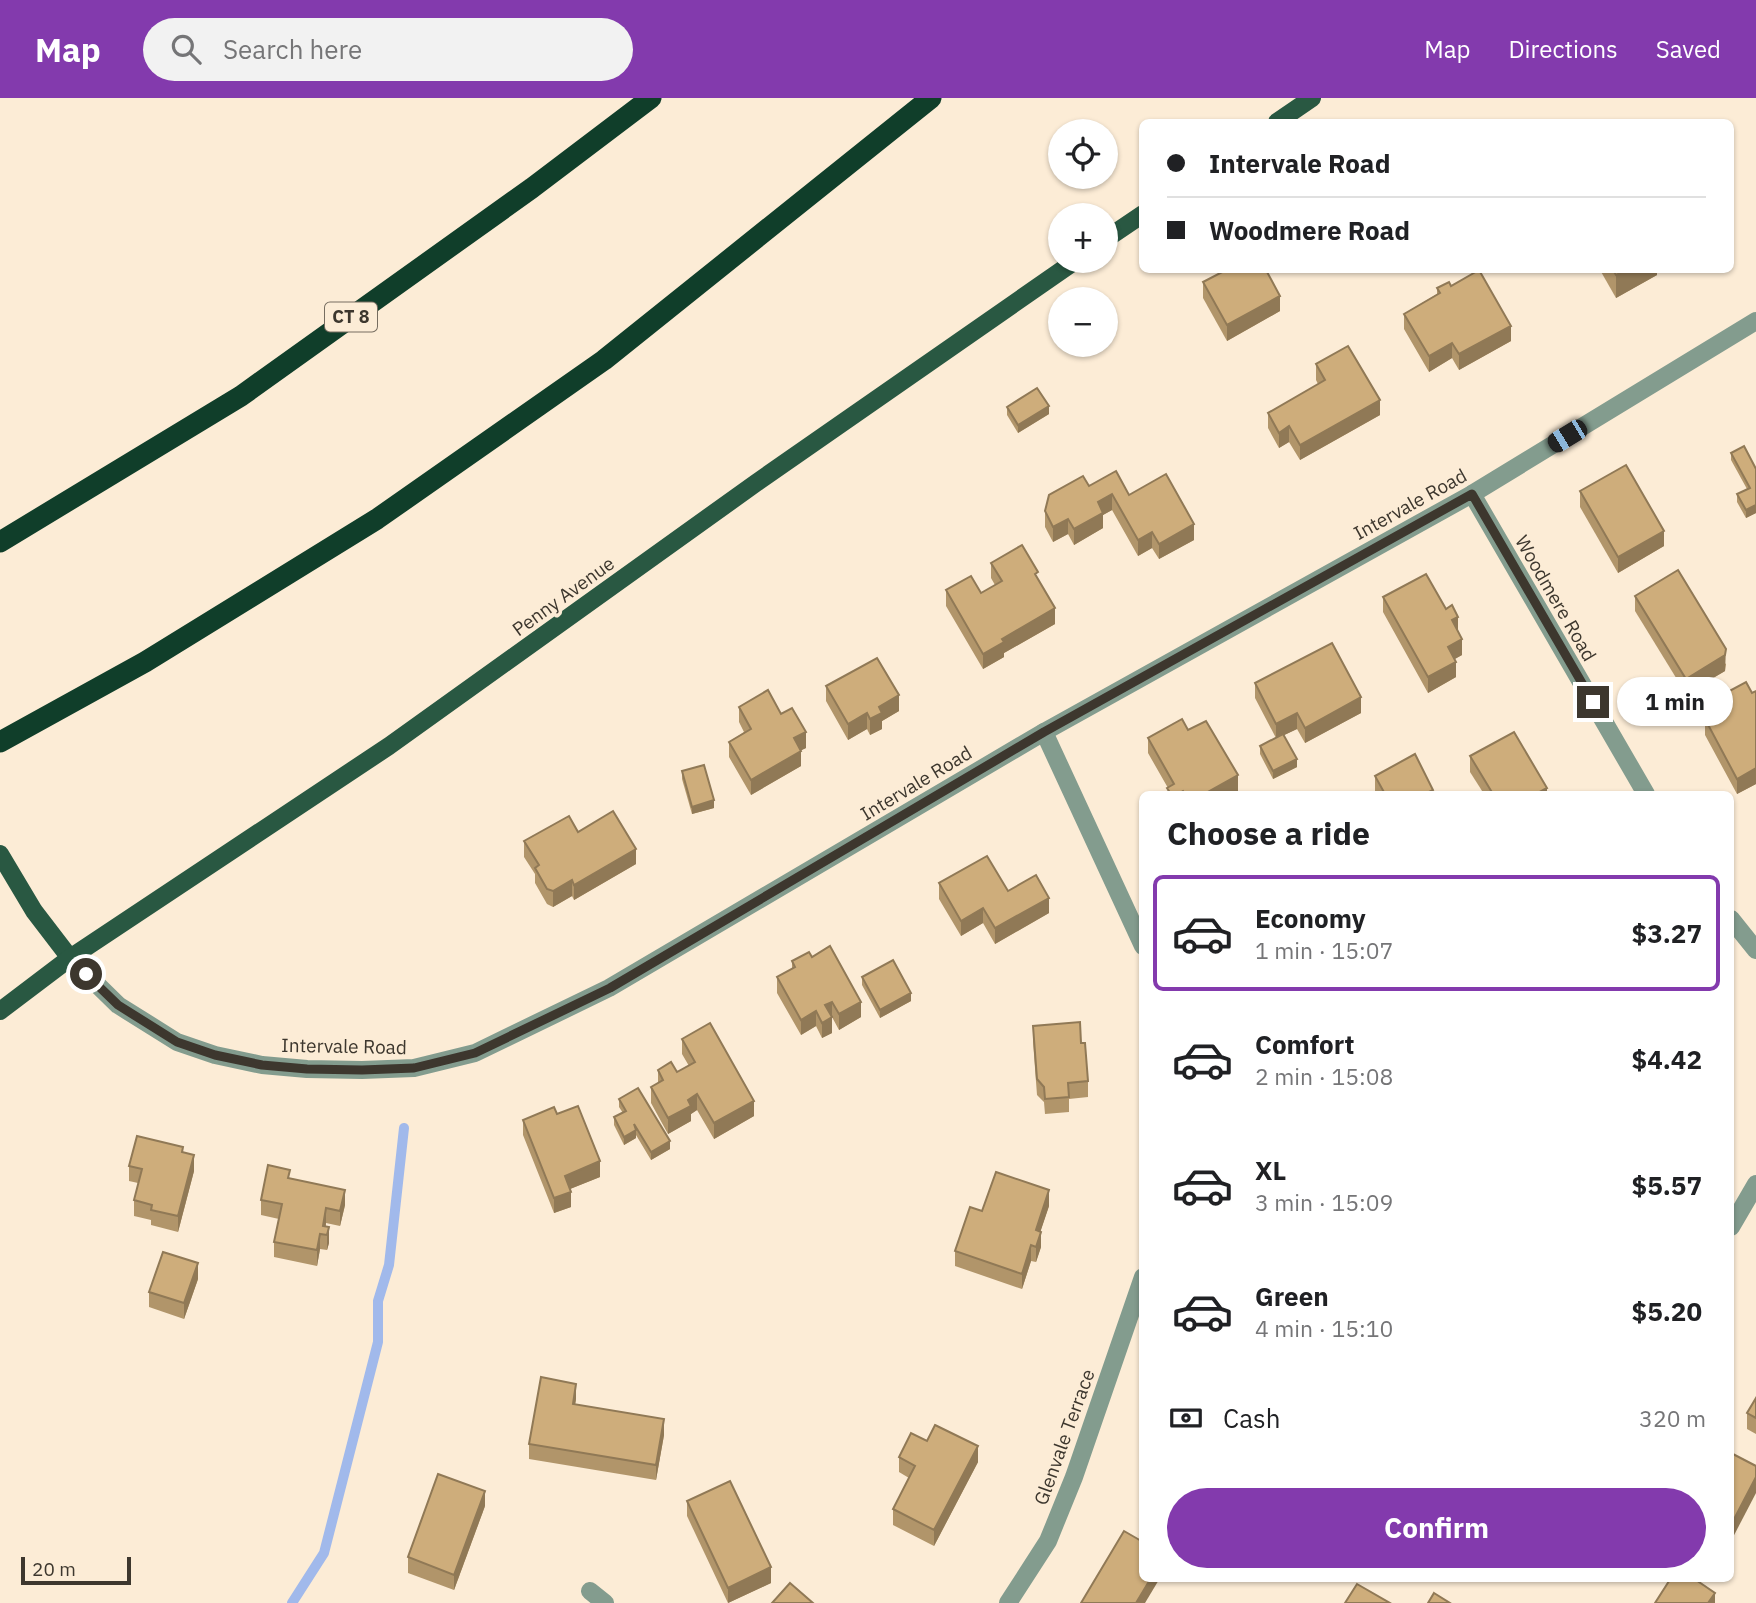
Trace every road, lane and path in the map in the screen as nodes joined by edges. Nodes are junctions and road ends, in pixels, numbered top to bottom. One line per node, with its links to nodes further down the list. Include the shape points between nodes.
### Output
1 (632, 98): 6 (highway)
2 (652, 98): 6 (highway, CT 8)
3 (932, 98): 14 (highway, via 604,360 377,519 145,662)
4 (1312, 98): 5 (main road)
5 (1281, 119)
6 (532, 188): 12 (highway, CT 8, via 241,396)
7 (1139, 217): 8 (main road)
8 (1118, 231)
9 (1058, 273): 20 (main road, Penny Avenue, via 389,746)
10 (1756, 321): 11 (street, Intervale Road)
11 (1472, 494): 13 (street, Intervale Road); 15 (street, Woodmere Road)
12 (0, 542)
13 (1044, 732): 18 (street); 20 (street, Intervale Road, via 610,988 475,1053 414,1068 307,1069 215,1055 177,1042 118,1005)
14 (0, 742)
15 (1644, 791)
16 (0, 854): 20 (main road, via 34,911)
17 (1734, 923): 19 (street)
18 (1139, 937)
19 (1756, 950)
20 (70, 958): 21 (main road, Penny Avenue)
21 (0, 1011)
22 (1756, 1184): 23 (street)
23 (1734, 1222)
24 (1139, 1289): 27 (street, Glenvale Terrace, via 1048,1541)
25 (590, 1591): 26 (street)
26 (605, 1603)
27 (1008, 1603)

